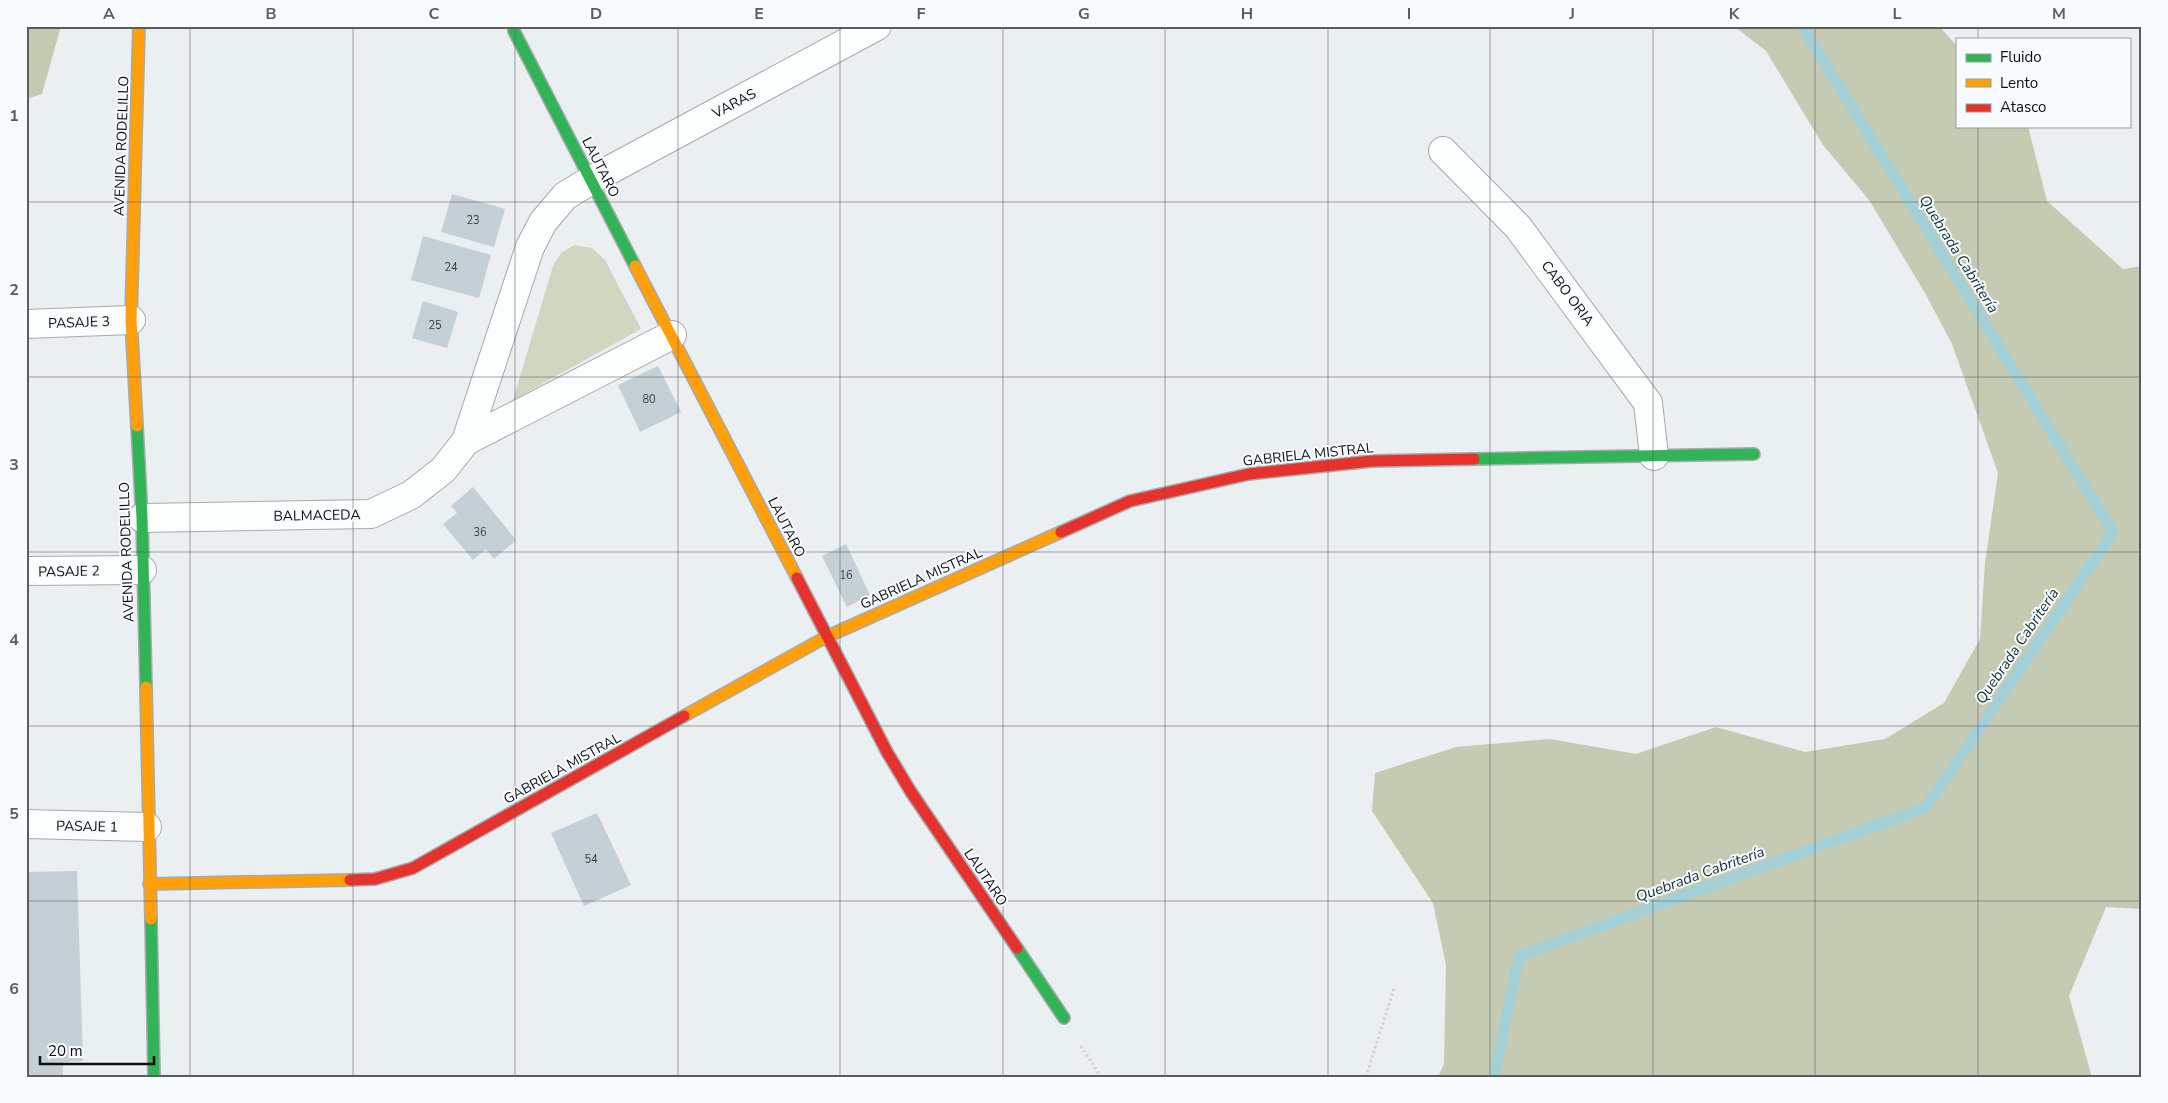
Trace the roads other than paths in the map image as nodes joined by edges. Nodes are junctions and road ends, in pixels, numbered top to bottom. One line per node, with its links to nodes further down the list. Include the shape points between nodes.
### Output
1 (139, 26): 6 (street, AVENIDA RODELILLO)
2 (877, 26): 5 (street, VARAS)
3 (514, 31): 5 (street, LAUTARO)
4 (1443, 151): 11 (street, CABO ORIA, via 1518,227 1648,403)
5 (592, 180): 8 (street, LAUTARO); 9 (street, BALMACEDA, via 565,196 543,222 530,247)
6 (131, 320): 7 (street, PASAJE 3); 12 (street, AVENIDA RODELILLO)
7 (26, 324)
8 (672, 335): 9 (street, BALMACEDA); 15 (street, LAUTARO)
9 (466, 441): 12 (street, BALMACEDA, via 443,470 411,494 371,514)
10 (1754, 454): 11 (street, GABRIELA MISTRAL)
11 (1654, 456): 15 (street, GABRIELA MISTRAL, via 1372,461 1249,474 1130,501)
12 (142, 518): 13 (street, AVENIDA RODELILLO)
13 (142, 570): 14 (street, PASAJE 2); 17 (street, AVENIDA RODELILLO)
14 (26, 571)
15 (826, 637): 18 (street, GABRIELA MISTRAL, via 413,868 375,879); 19 (street, LAUTARO, via 910,792)
16 (26, 824): 17 (street, PASAJE 1)
17 (147, 828): 18 (street, AVENIDA RODELILLO)
18 (149, 884): 20 (street, AVENIDA RODELILLO)
19 (1064, 1018)
20 (154, 1077)

